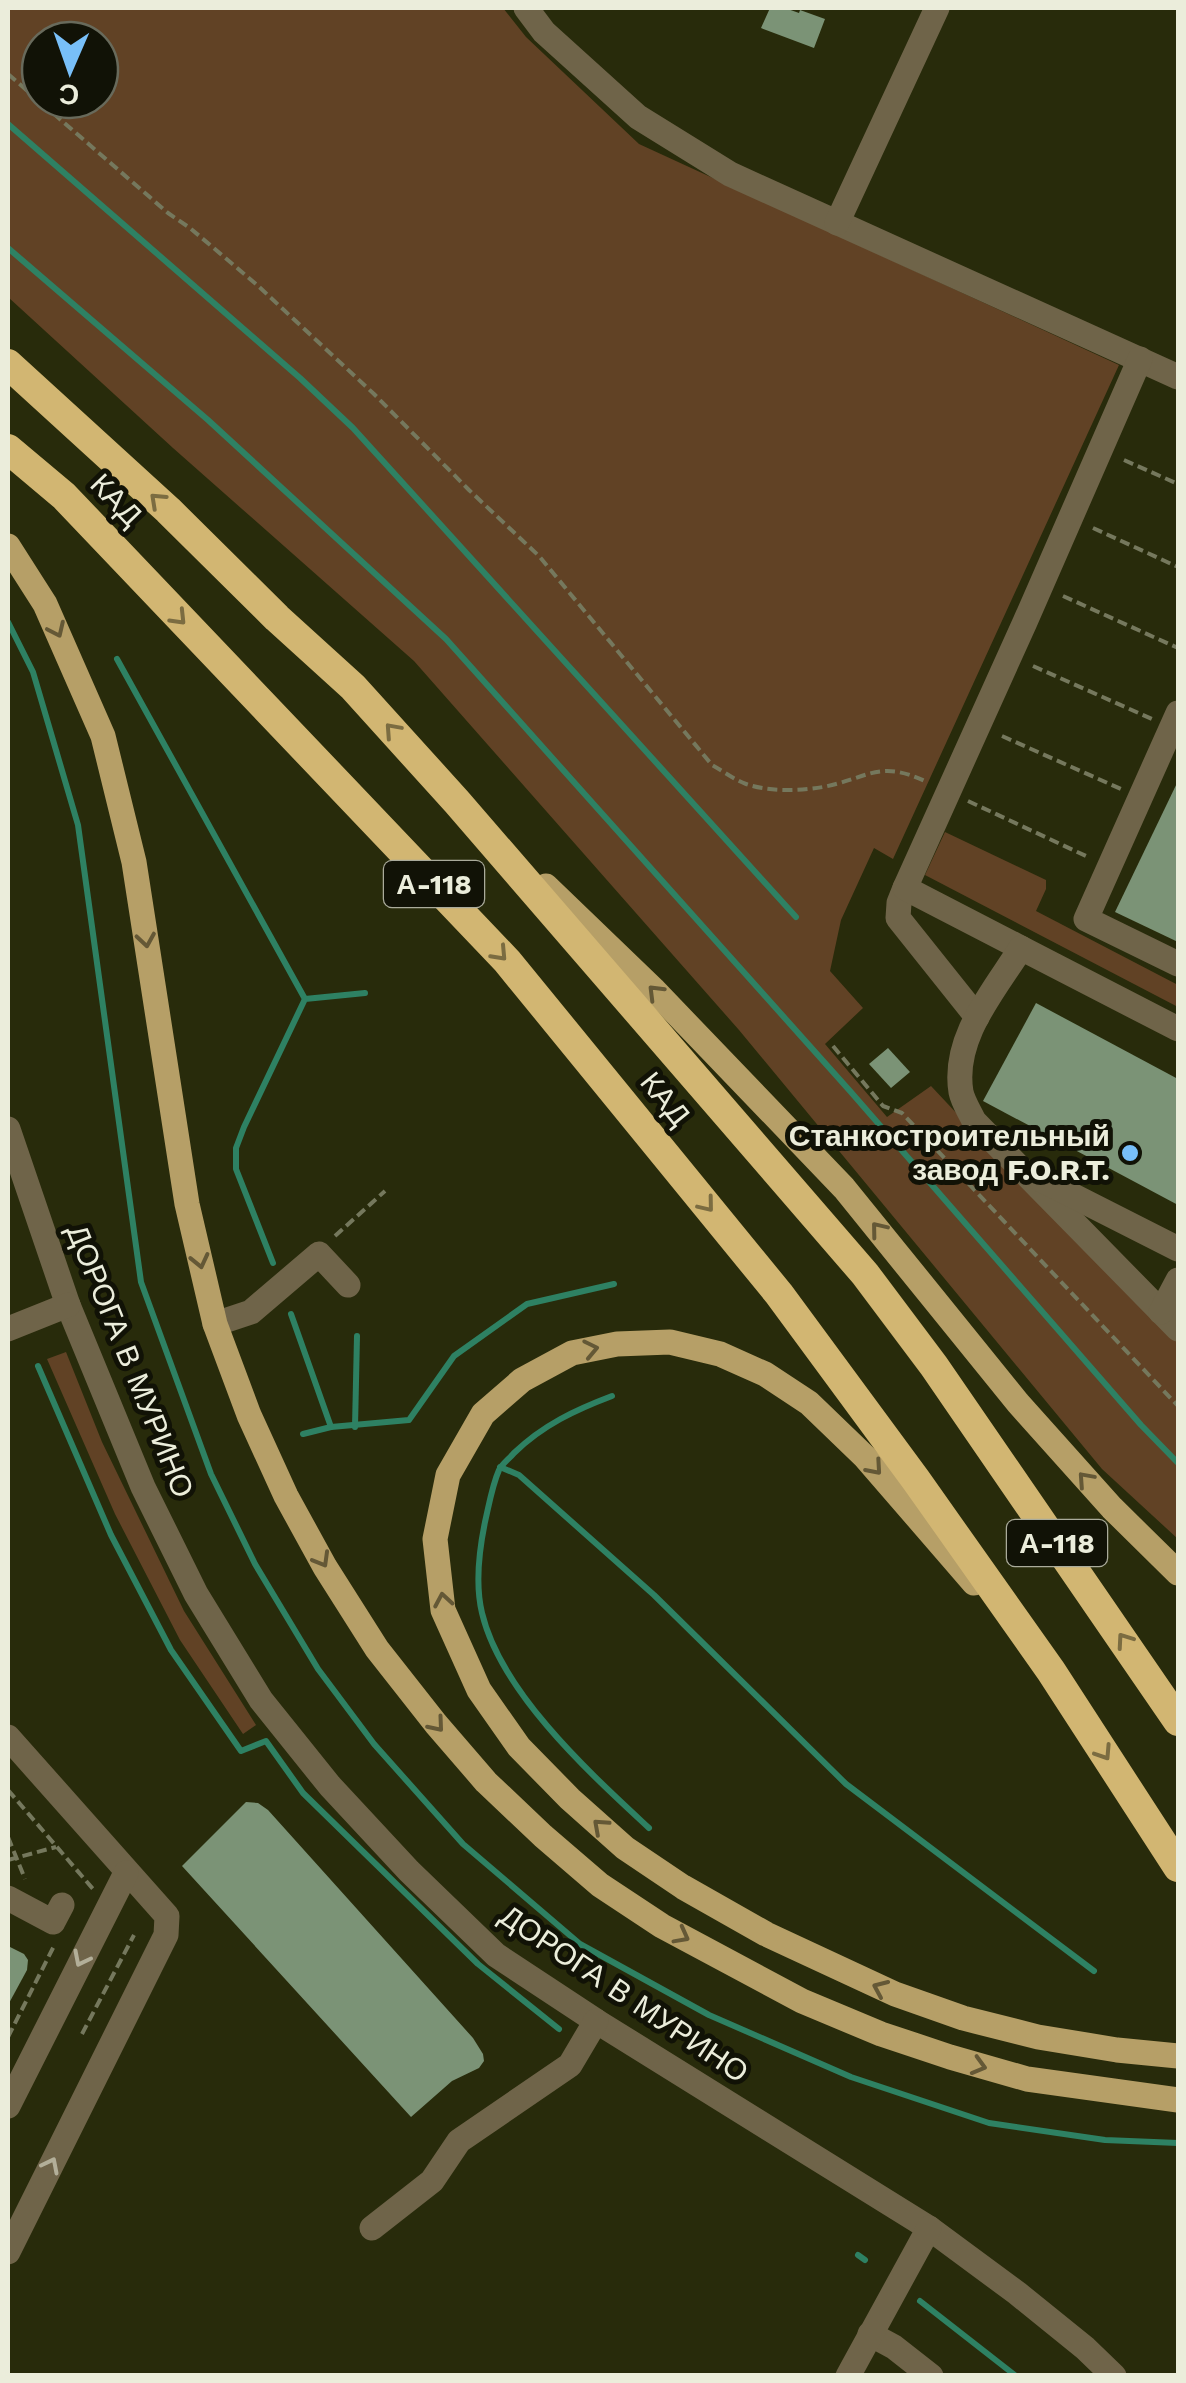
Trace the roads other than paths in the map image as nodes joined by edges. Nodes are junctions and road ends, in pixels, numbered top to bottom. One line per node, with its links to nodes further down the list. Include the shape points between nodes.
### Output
1 (526, 8): 3 (street, via 638,117 746,182)
2 (937, 8): 3 (street)
3 (836, 223): 4 (street)
4 (1140, 359): 6 (street); 11 (street)
5 (8, 364): 10 (highway, КАД / А-118, one-way to 5, via 353,687)
6 (1178, 377)
7 (8, 449): 26 (highway, КАД / А-118, one-way to 26, via 64,496 507,961 779,1294)
8 (8, 546): 23 (main road, one-way to 23, via 45,604 108,754 134,862 186,1204)
9 (1175, 720): 13 (street, via 1086,919)
10 (458, 802): 25 (main road, one-way to 10, via 1018,1403 844,1188 653,989); 27 (highway, КАД / А-118, one-way to 10, via 866,1274)
11 (905, 888): 12 (street); 14 (street, via 898,918)
12 (1022, 948): 14 (street); 15 (street)
13 (1178, 964)
14 (978, 1018): 17 (street, via 961,1058 961,1094 974,1122)
15 (1178, 1029)
16 (8, 1130): 21 (street, ДОРОГА В МУРИНО)
17 (1018, 1168): 18 (street); 22 (street)
18 (1178, 1249)
19 (1178, 1280): 22 (street)
20 (348, 1286): 23 (street, via 319,1254 251,1312)
21 (68, 1305): 24 (street); 33 (street, ДОРОГА В МУРИНО, via 142,1487 196,1594 261,1700 409,1872 496,1954)
22 (1170, 1321)
23 (216, 1324): 35 (main road, one-way to 35, via 286,1496 377,1648 486,1782 600,1884 662,1926 802,2001 881,2034 1027,2079)
24 (8, 1329)
25 (1178, 1573)
26 (1050, 1671): 29 (highway, КАД / А-118, one-way to 29); 34 (main road, one-way to 26, via 1038,2037 896,1994 766,1934 626,1848 519,1747 479,1690 443,1610 435,1539 448,1475 483,1414 522,1380 572,1353 670,1342 720,1354 809,1404 851,1444)
27 (1178, 1721)
28 (8, 1737): 30 (street)
29 (1178, 1867)
30 (126, 1872): 36 (street, one-way to 36); 39 (street, one-way to 30, via 166,1935 167,1916)
31 (15, 1902): 32 (street, via 53,1922)
32 (62, 1905)
33 (596, 2021): 37 (street, via 570,2065 459,2141 432,2180); 38 (street, ДОРОГА В МУРИНО)
34 (1178, 2056)
35 (1178, 2100)
36 (8, 2104)
37 (372, 2228)
38 (929, 2228): 40 (street); 43 (street, ДОРОГА В МУРИНО)
39 (8, 2252)
40 (870, 2334): 41 (street); 42 (street)
41 (848, 2376)
42 (932, 2376)
43 (1114, 2376)

